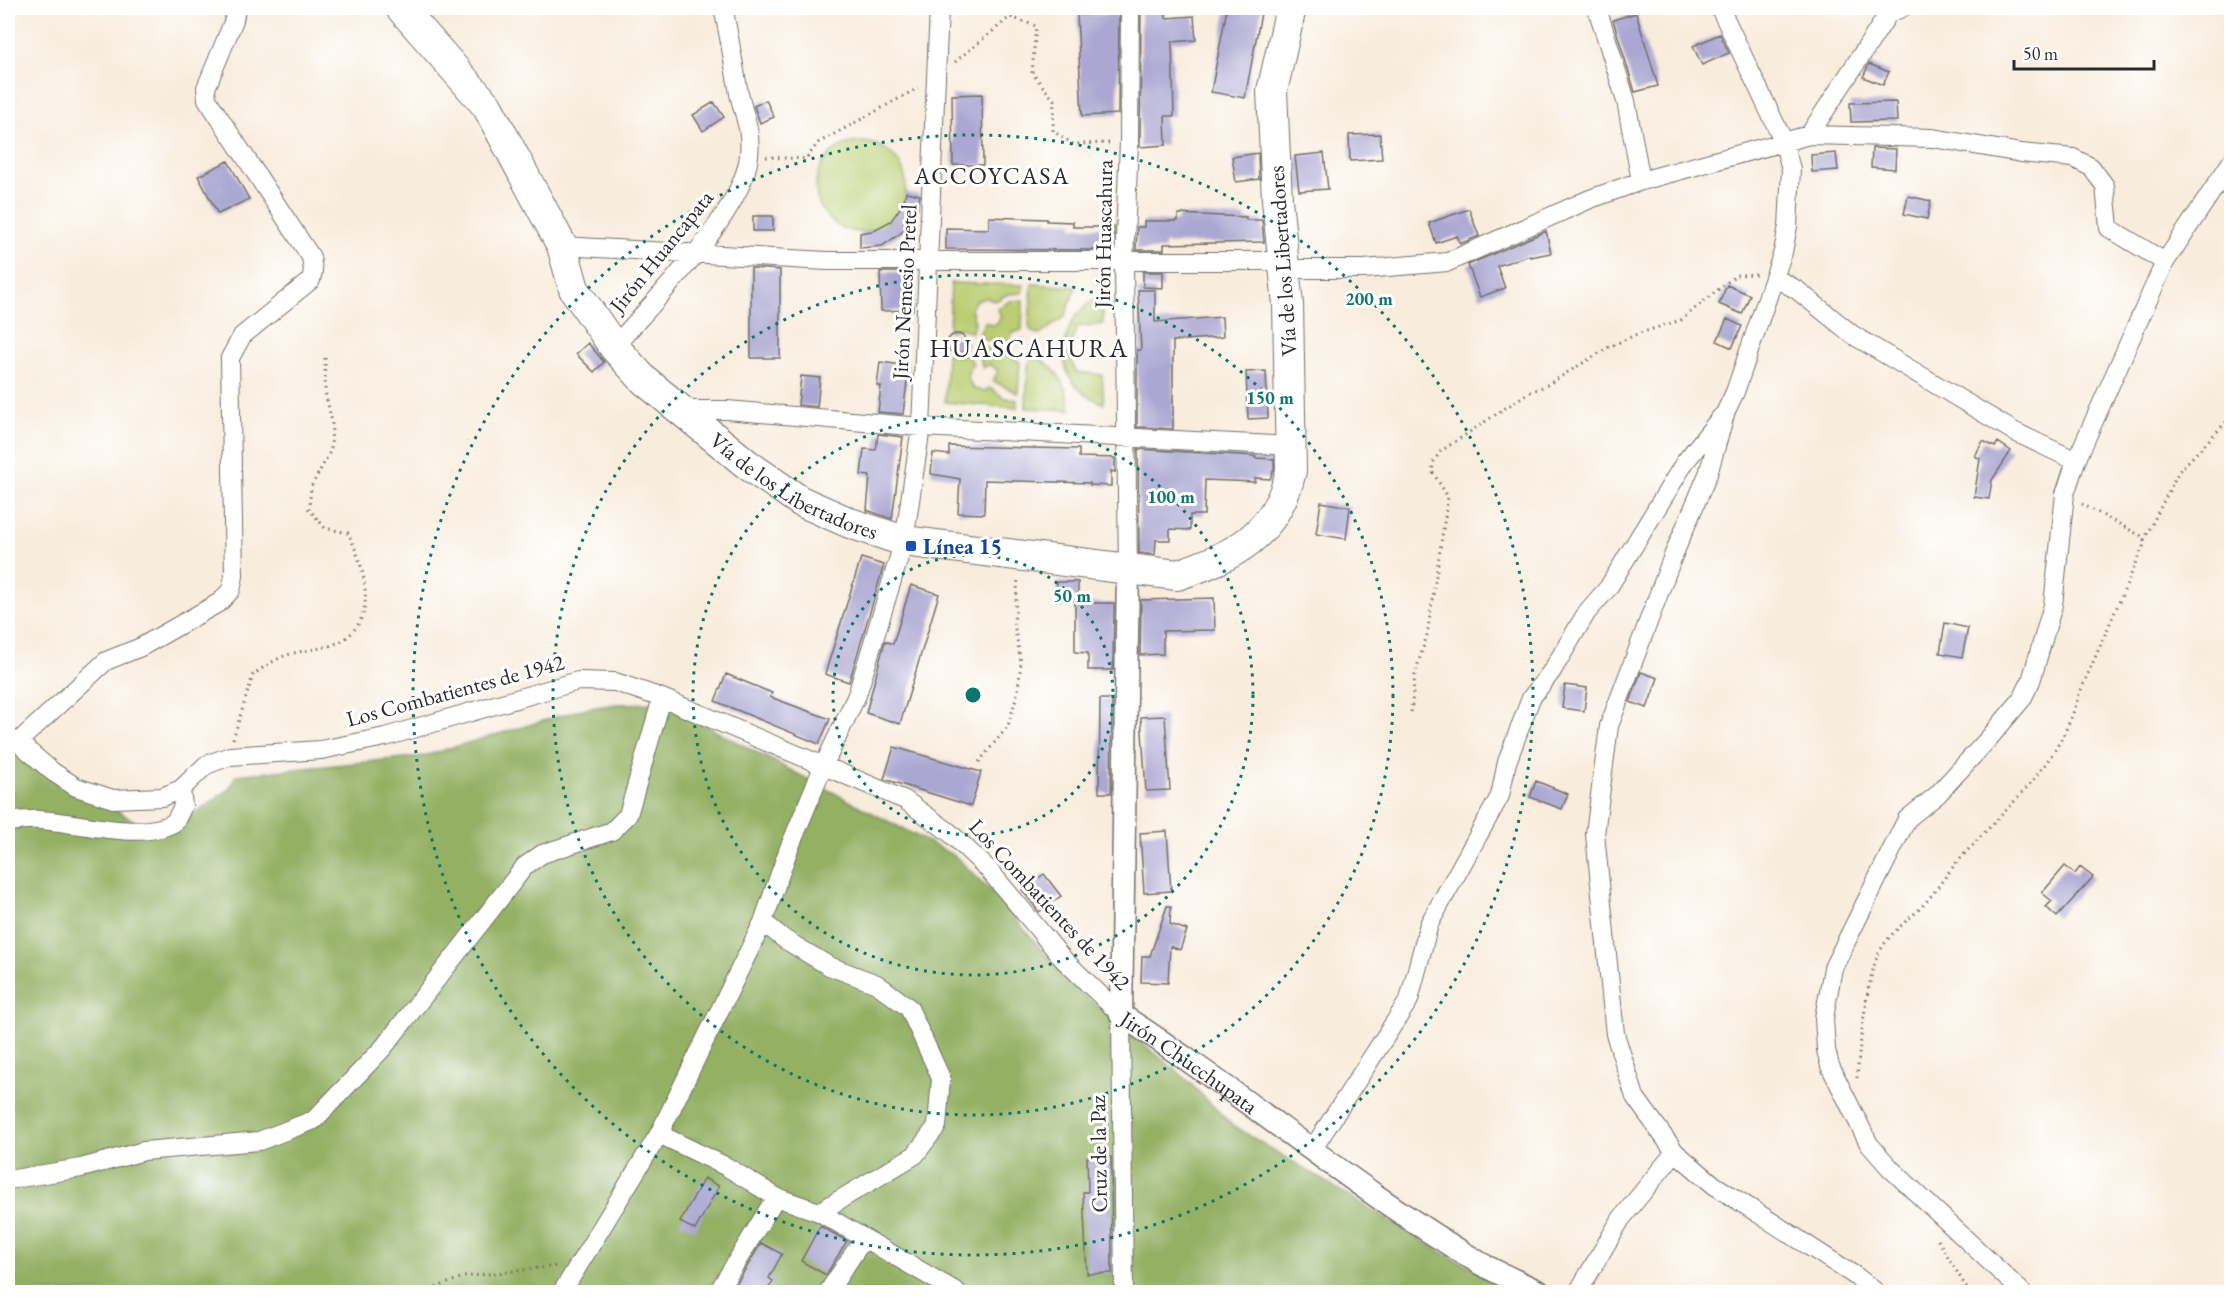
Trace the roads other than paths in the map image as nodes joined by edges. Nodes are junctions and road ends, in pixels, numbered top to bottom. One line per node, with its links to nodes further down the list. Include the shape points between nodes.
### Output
1 (236, 8): 31 (street, via 208,81 207,99 311,258 313,271 311,280 242,336 230,358 234,576 231,590 220,602 141,647 106,661)
2 (401, 8): 14 (highway, Vía de los Libertadores, via 487,106)
3 (723, 8): 15 (street, Jirón Huancapata, via 738,91 748,120 750,157 736,197)
4 (939, 8): 16 (street, Jirón Nemesio Pretel)
5 (1130, 8): 18 (street, Jirón Huascahura)
6 (1291, 8): 19 (highway, Vía de los Libertadores, via 1272,91)
7 (1597, 8): 13 (street, via 1626,101)
8 (1720, 8): 11 (street)
9 (1902, 8): 10 (street, via 1889,13)
10 (1809, 135): 11 (street); 17 (street, via 1933,138 2073,158 2091,167 2105,186 2109,228)
11 (1784, 140): 13 (street); 20 (street, via 1791,169 1788,226)
12 (2232, 161): 17 (street)
13 (1641, 181): 19 (street, via 1590,199 1448,262 1364,269)
14 (562, 246): 15 (street); 21 (highway, Vía de los Libertadores, via 574,289)
15 (696, 252): 16 (street, via 827,261); 21 (street, Jirón Huancapata)
16 (930, 262): 18 (street); 24 (street, Jirón Nemesio Pretel)
17 (2165, 262): 27 (street)
18 (1124, 263): 19 (street); 25 (street, Jirón Huascahura)
19 (1284, 265): 26 (highway, Vía de los Libertadores)
20 (1774, 278): 23 (street); 27 (street, via 1797,290 1853,335 1978,411)
21 (614, 347): 22 (highway, Vía de los Libertadores, via 644,380)
22 (680, 410): 24 (street, via 727,410); 28 (highway, Vía de los Libertadores, via 800,501)
23 (1726, 411): 38 (street, via 1685,462 1608,588 1587,612 1531,698 1507,762 1500,796 1429,924 1409,1000); 39 (street, via 1708,474 1609,726 1595,834 1615,1034 1635,1097)
24 (921, 427): 25 (street); 28 (street, Jirón Nemesio Pretel)
25 (1126, 438): 26 (street); 29 (street, Jirón Huascahura)
26 (1292, 446): 29 (highway, Vía de los Libertadores, via 1286,493 1269,521 1239,551 1177,575)
27 (2076, 461): 52 (street, via 2065,494 2053,605 2031,681 2022,699 1990,737 1937,795 1907,819 1833,968 1824,1018 1830,1066 1869,1144)
28 (904, 541): 29 (highway, Vía de los Libertadores); 32 (street, Jirón Nemesio Pretel, via 857,695)
29 (1128, 570): 36 (street, Jirón Chucchupata)
30 (662, 698): 32 (street, Los Combatientes de 1942); 33 (street, Los Combatientes de 1942, via 615,682 578,681 385,737 321,750 230,756 206,765); 40 (street, via 628,814 621,824 612,831 542,854 525,866 383,1048 314,1120 259,1141 144,1151 81,1168)
31 (13, 740): 33 (street, Los Combatientes de 1942, via 76,787 113,799 162,797)
32 (823, 767): 35 (street, Jirón Nemesio Pretel); 36 (street, Los Combatientes de 1942, via 905,800 949,832 988,868 1064,960)
33 (181, 789): 34 (street, via 183,806 176,822 157,830 135,831 38,819)
34 (8, 822)
35 (763, 922): 37 (street, Jirón Nemesio Pretel); 42 (street, via 829,966 878,984 909,1008 941,1078 937,1126 915,1155)
36 (1121, 1015): 38 (street, Jirón Chucchupata, via 1236,1092); 48 (street, Cruz de la Paz)
37 (658, 1134): 41 (street, via 728,1167); 44 (street, Jirón Nemesio Pretel)
38 (1312, 1150): 49 (street, Jirón Chucchupata, via 1478,1262)
39 (1675, 1152): 50 (street, via 1621,1219); 51 (street, via 1714,1185)
40 (8, 1180)
41 (776, 1197): 42 (street); 45 (street)
42 (819, 1212): 43 (street)
43 (864, 1238): 46 (street); 47 (street)
44 (562, 1293)
45 (718, 1293)
46 (828, 1293)
47 (957, 1293)
48 (1124, 1293)
49 (1539, 1293)
50 (1578, 1293)
51 (1876, 1293)
52 (2022, 1293)

